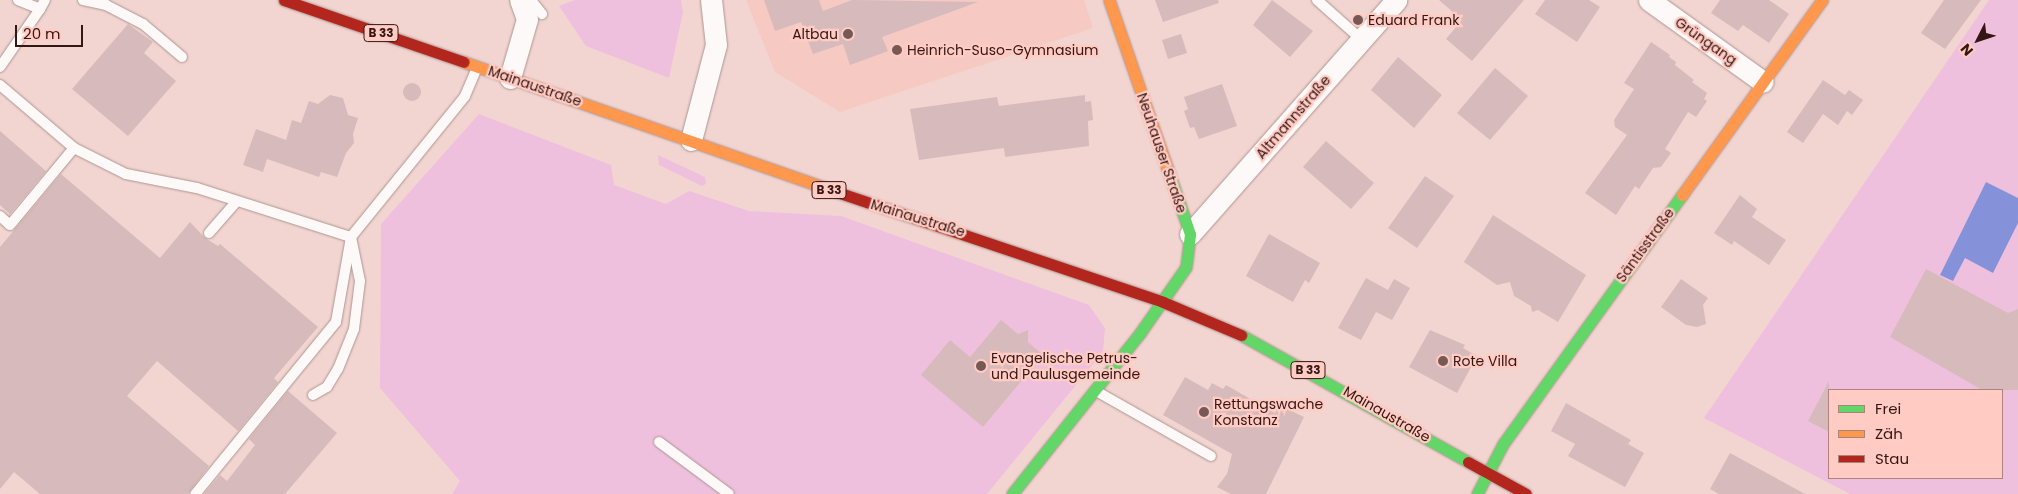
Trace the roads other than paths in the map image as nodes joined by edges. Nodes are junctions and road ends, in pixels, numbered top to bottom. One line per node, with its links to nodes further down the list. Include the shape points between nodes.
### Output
1 (18, 0): 12 (lane)
2 (83, 0): 15 (lane, via 106,6 143,24)
3 (284, 0): 17 (main road, Mainaustraße / B 33)
4 (520, 0): 18 (street, via 527,20)
5 (531, 0): 13 (lane)
6 (711, 0): 21 (street, via 716,45)
7 (1109, 0): 26 (main road, Neuhauser Straße)
8 (1317, 0): 14 (lane)
9 (1396, 0): 14 (street, Altmannstraße)
10 (1649, 0): 19 (street, Grüngang)
11 (1822, 0): 19 (main road, Säntisstraße)
12 (43, 5): 16 (lane)
13 (542, 14)
14 (1361, 39): 26 (street, Altmannstraße)
15 (182, 57)
16 (0, 67)
17 (477, 67): 18 (main road, Mainaustraße / B 33); 27 (lane, via 464,96)
18 (510, 78): 21 (main road, Mainaustraße / B 33)
19 (1764, 82): 33 (main road, Säntisstraße, via 1503,444)
20 (0, 85): 22 (lane)
21 (691, 140): 28 (main road, Mainaustraße / B 33, via 785,176 968,234)
22 (74, 148): 23 (lane, via 126,174 197,188); 24 (lane, via 10,225)
23 (236, 202): 25 (lane); 27 (lane)
24 (0, 216)
25 (210, 233)
26 (1190, 234): 28 (main road, Neuhauser Straße, via 1186,266)
27 (351, 237): 30 (lane, via 360,281 354,329 335,375 327,387); 34 (lane, via 336,322)
28 (1163, 302): 29 (main road, Neuhauser Straße); 33 (main road, Mainaustraße / B 33, via 1246,337)
29 (1095, 391): 32 (lane); 36 (main road, Neuhauser Straße)
30 (313, 396)
31 (659, 442): 35 (lane)
32 (1211, 456)
33 (1489, 472): 37 (main road, Säntisstraße); 38 (main road, Mainaustraße / B 33)
34 (195, 494)
35 (729, 494)
36 (1012, 494)
37 (1477, 494)
38 (1526, 494)

